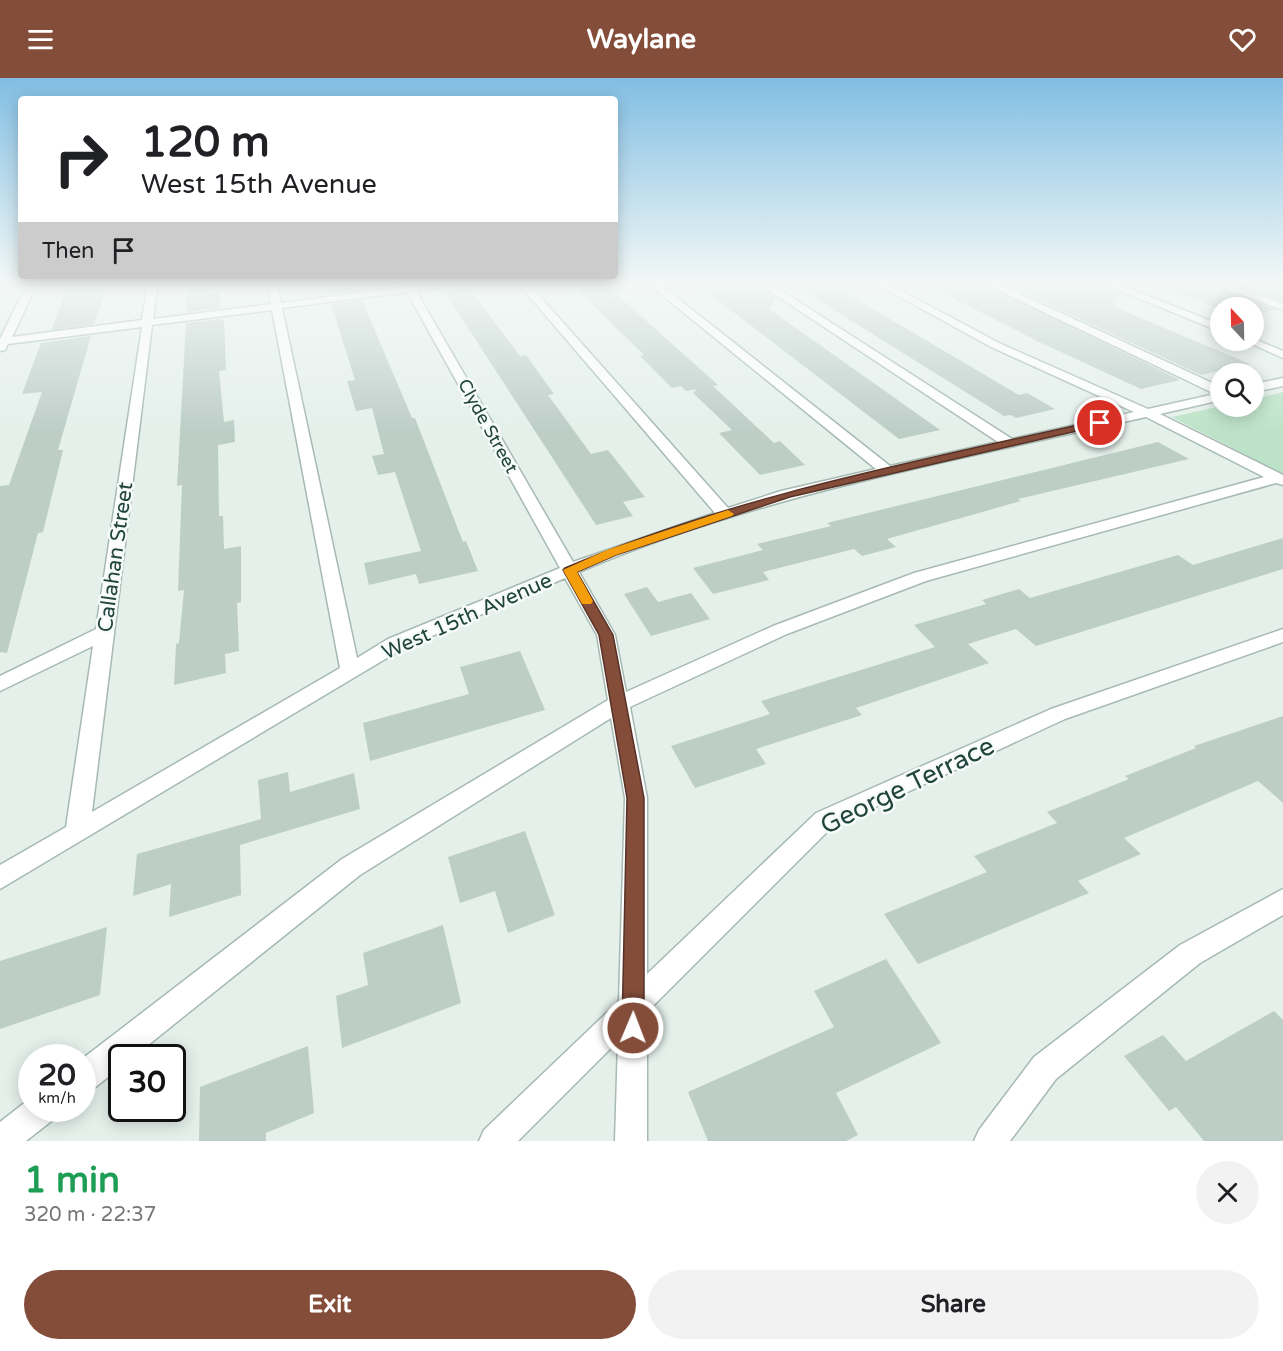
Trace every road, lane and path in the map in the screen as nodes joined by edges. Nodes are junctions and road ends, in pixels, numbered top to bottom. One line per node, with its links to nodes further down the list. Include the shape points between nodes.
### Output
1 (8, 332): 11 (street)
2 (90, 332): 11 (street)
3 (146, 332): 24 (street, Callahan Street)
4 (280, 332): 26 (street)
5 (434, 332): 23 (street, Clyde Street)
6 (565, 332): 22 (street)
7 (713, 332): 20 (street)
8 (838, 332): 19 (street)
9 (970, 332): 18 (street)
10 (1090, 332): 16 (street)
11 (1, 345)
12 (1264, 347): 13 (street)
13 (1283, 355)
14 (1283, 382): 15 (street)
15 (1264, 386)
16 (1210, 389)
17 (1210, 397): 18 (street, West 15th Avenue)
18 (1145, 412): 19 (street, West 15th Avenue); 21 (street)
19 (1009, 442): 20 (street, West 15th Avenue)
20 (886, 471): 22 (street, West 15th Avenue, via 786,494)
21 (1280, 479): 28 (street, via 920,578 780,630)
22 (725, 515): 23 (street, West 15th Avenue)
23 (569, 570): 26 (street, West 15th Avenue, via 395,644); 28 (street, Clyde Street, via 606,635)
24 (105, 632): 27 (street); 29 (street, Callahan Street)
25 (1283, 635): 32 (street, George Terrace, via 1058,714 824,820)
26 (350, 671): 29 (street, West 15th Avenue)
27 (0, 684)
28 (618, 704): 32 (street, Clyde Street, via 636,798); 33 (street, via 351,867)
29 (77, 833): 30 (street, West 15th Avenue)
30 (0, 878)
31 (1283, 901): 38 (street, via 1190,954 1045,1068)
32 (633, 1005): 36 (street, George Terrace); 37 (street, Clyde Street)
33 (96, 1067)
34 (25, 1122): 35 (street)
35 (1, 1141)
36 (495, 1141)
37 (631, 1141)
38 (990, 1141)

